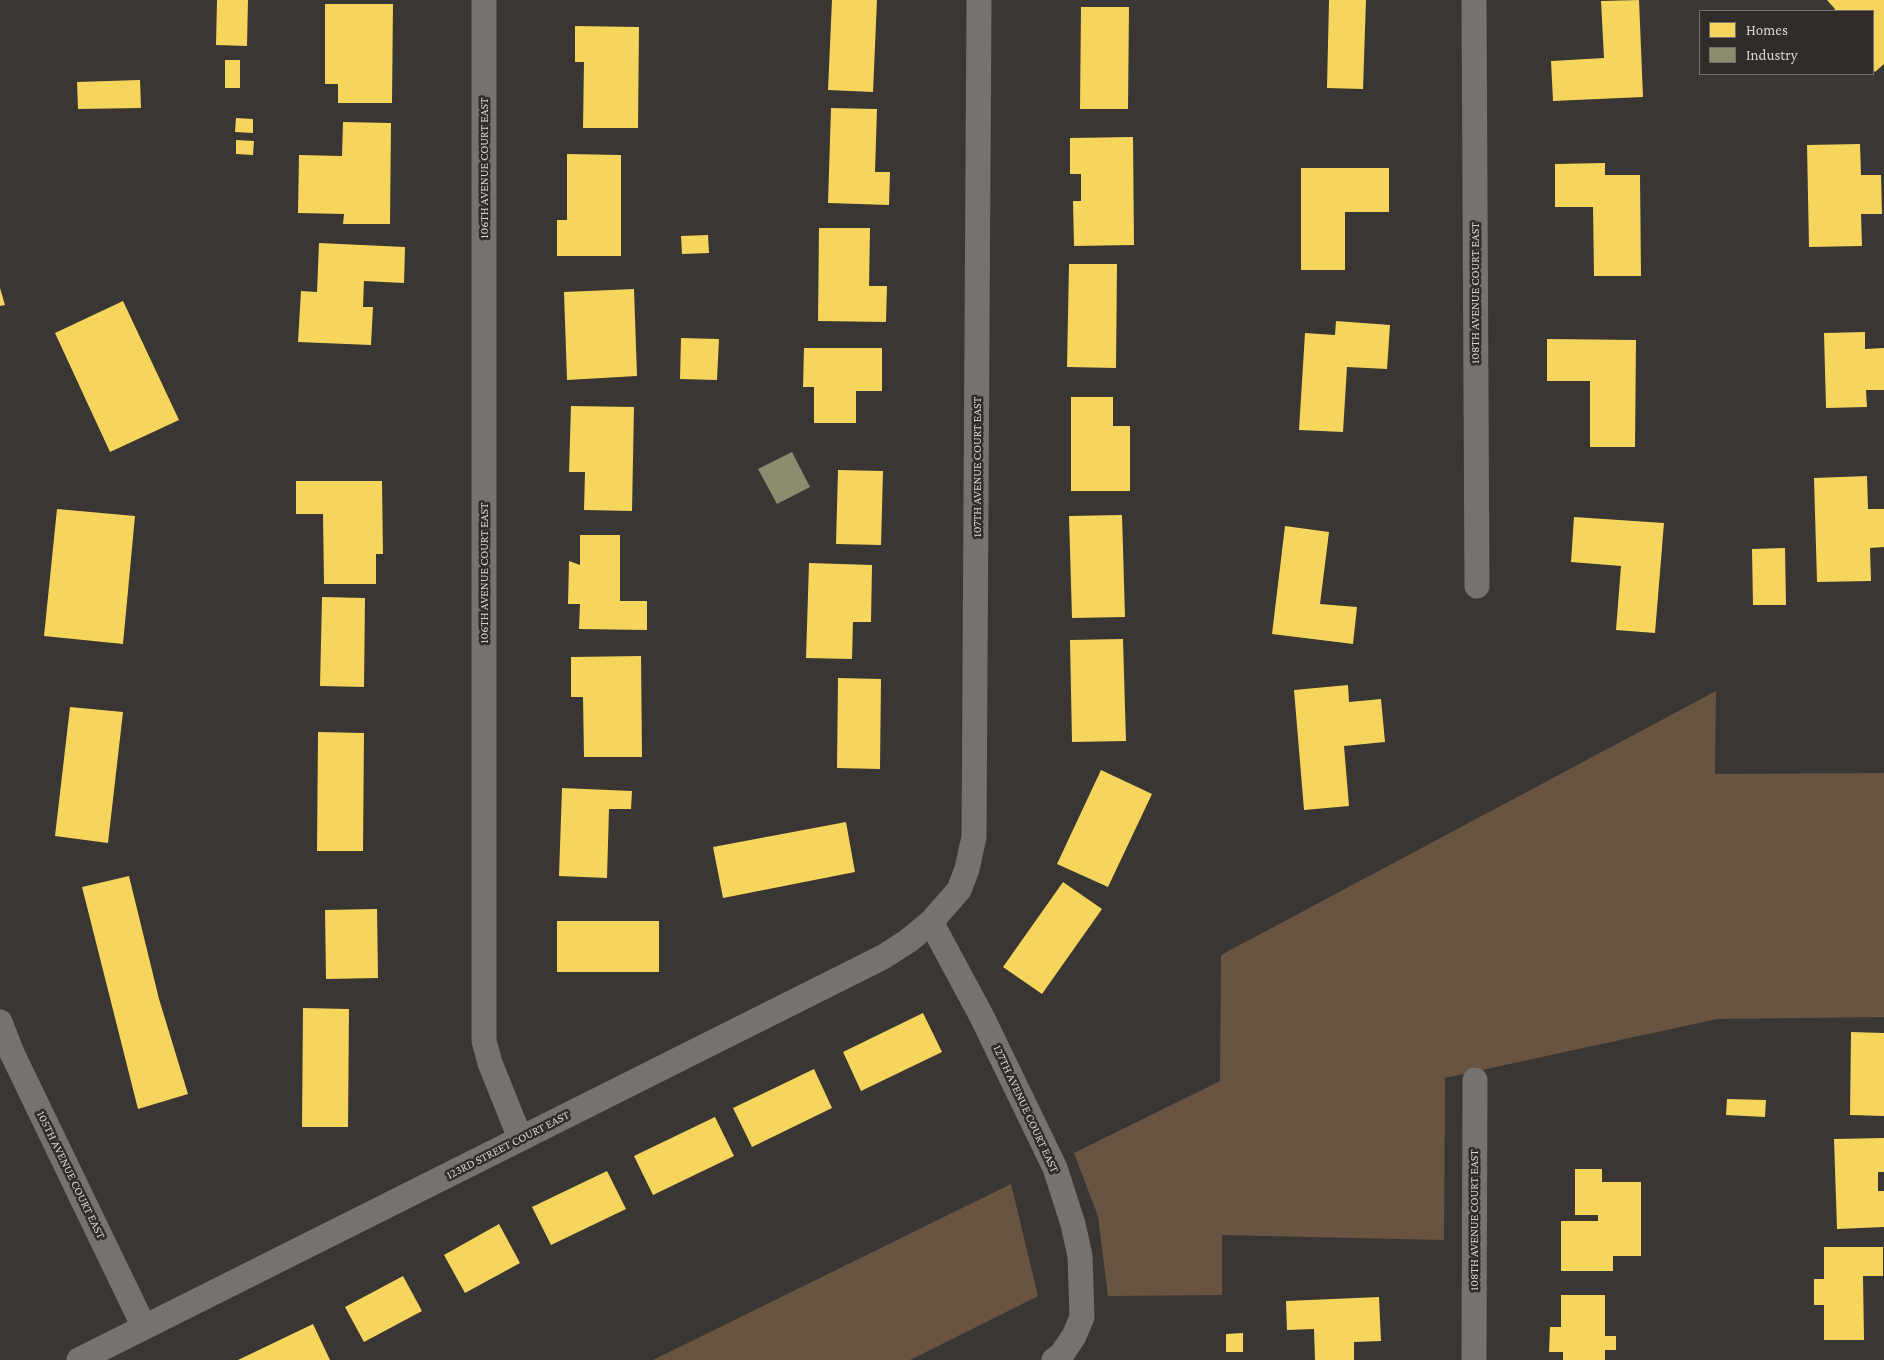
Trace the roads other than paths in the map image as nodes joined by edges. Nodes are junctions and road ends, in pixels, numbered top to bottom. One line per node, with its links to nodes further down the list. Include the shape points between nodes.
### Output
1 (484, 0): 8 (street, 106TH AVENUE COURT EAST, via 484,1040)
2 (979, 0): 5 (street, 107TH AVENUE COURT EAST, via 974,837 959,890)
3 (1474, 0): 4 (street, 108TH AVENUE COURT EAST)
4 (1477, 586)
5 (931, 922): 8 (street, 123RD STREET COURT EAST, via 883,956); 11 (street, 127TH AVENUE COURT EAST, via 1055,1168 1073,1224 1080,1256 1082,1317 1074,1336)
6 (0, 1022): 9 (street, 105TH AVENUE COURT EAST)
7 (1475, 1080): 12 (street, 108TH AVENUE COURT EAST)
8 (520, 1138): 9 (street, 123RD STREET COURT EAST)
9 (144, 1327): 10 (street, 123RD STREET COURT EAST)
10 (79, 1360)
11 (1054, 1360)
12 (1474, 1360)

